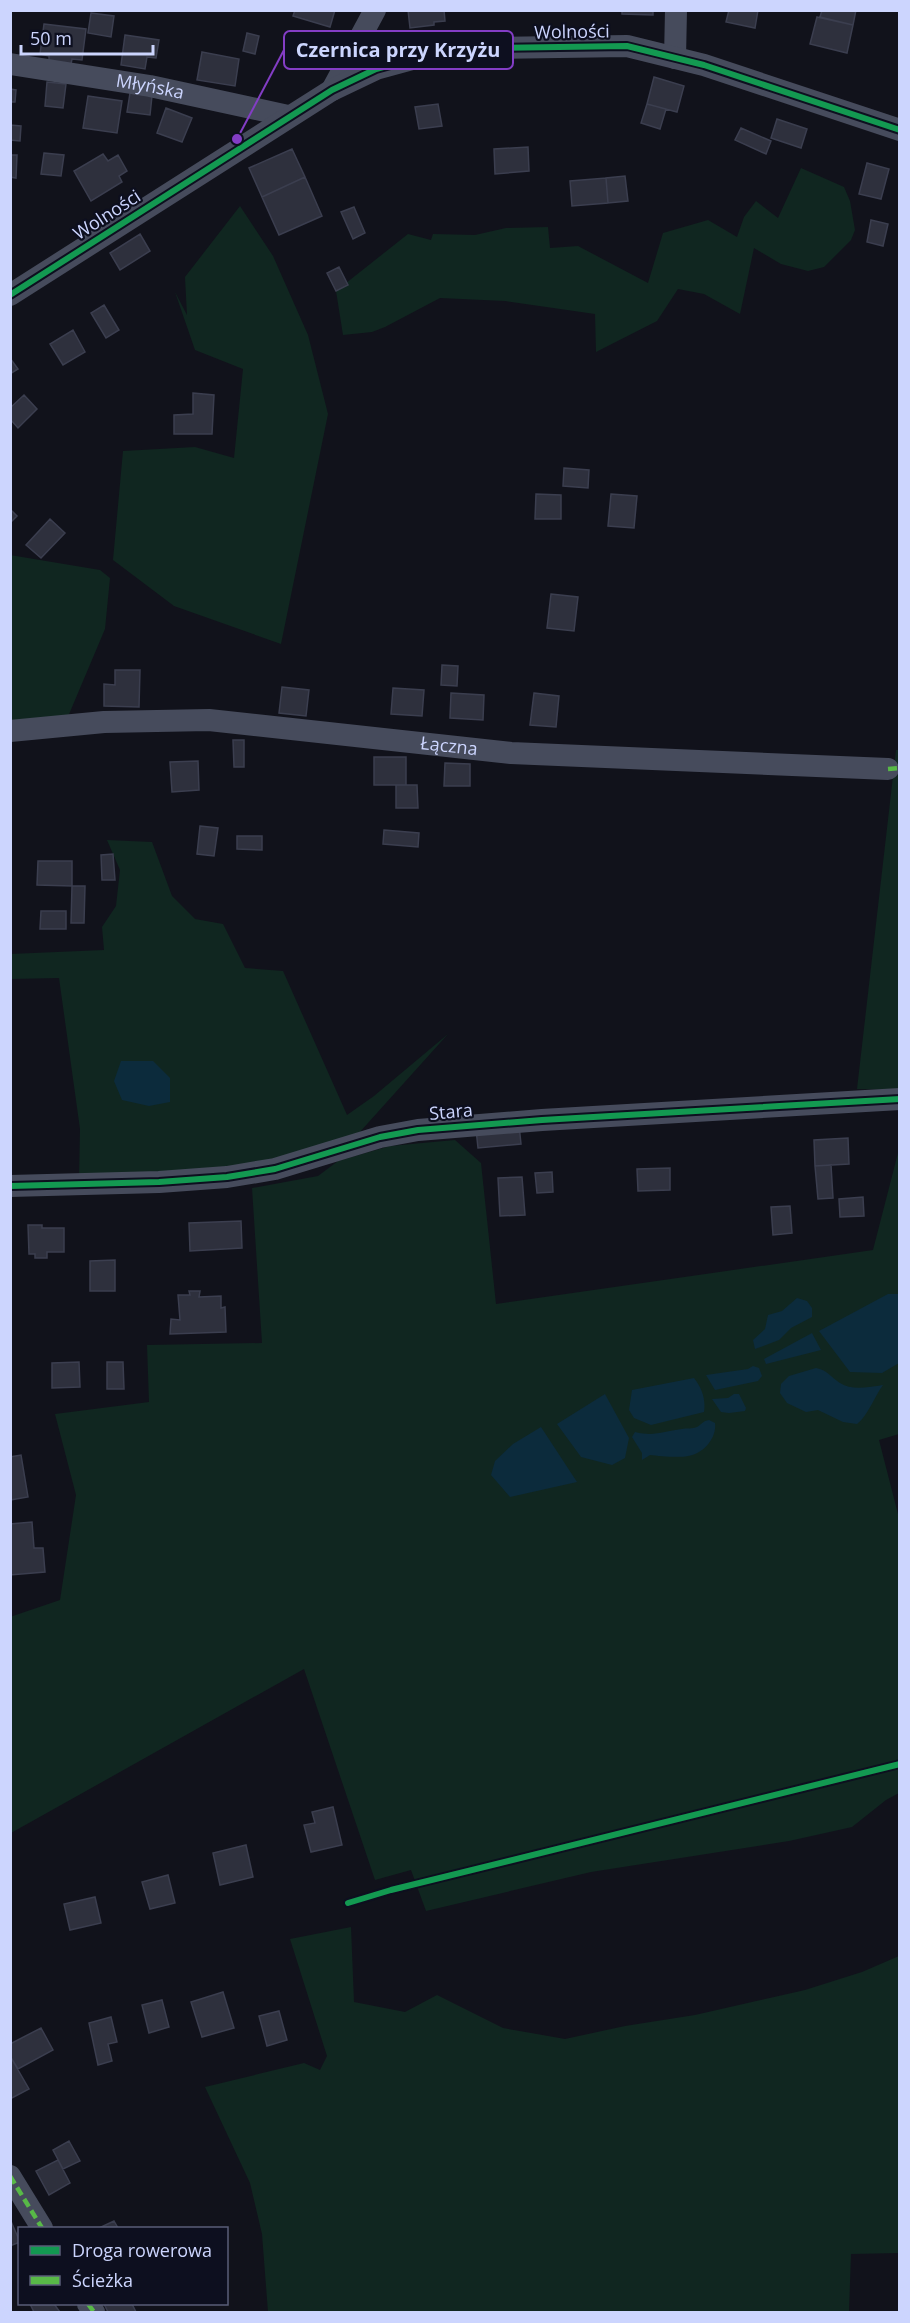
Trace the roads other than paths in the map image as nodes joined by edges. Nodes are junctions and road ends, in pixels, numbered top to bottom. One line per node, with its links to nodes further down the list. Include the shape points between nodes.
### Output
1 (375, 10): 5 (street)
2 (676, 10): 3 (street)
3 (675, 58): 5 (street, Wolności, via 627,46 492,48 441,53 376,69); 7 (street, Wolności)
4 (10, 64): 6 (street, Młyńska, via 150,86)
5 (332, 90): 6 (street, Wolności)
6 (288, 116): 8 (street, Wolności)
7 (900, 130)
8 (10, 295)
9 (10, 731): 10 (street, Łączna, via 104,722 209,720 511,753)
10 (888, 769)
11 (900, 1100): 12 (street, Stara, via 542,1119 418,1130 227,1178)
12 (10, 1186)
13 (10, 2176): 14 (street)
14 (41, 2227)

